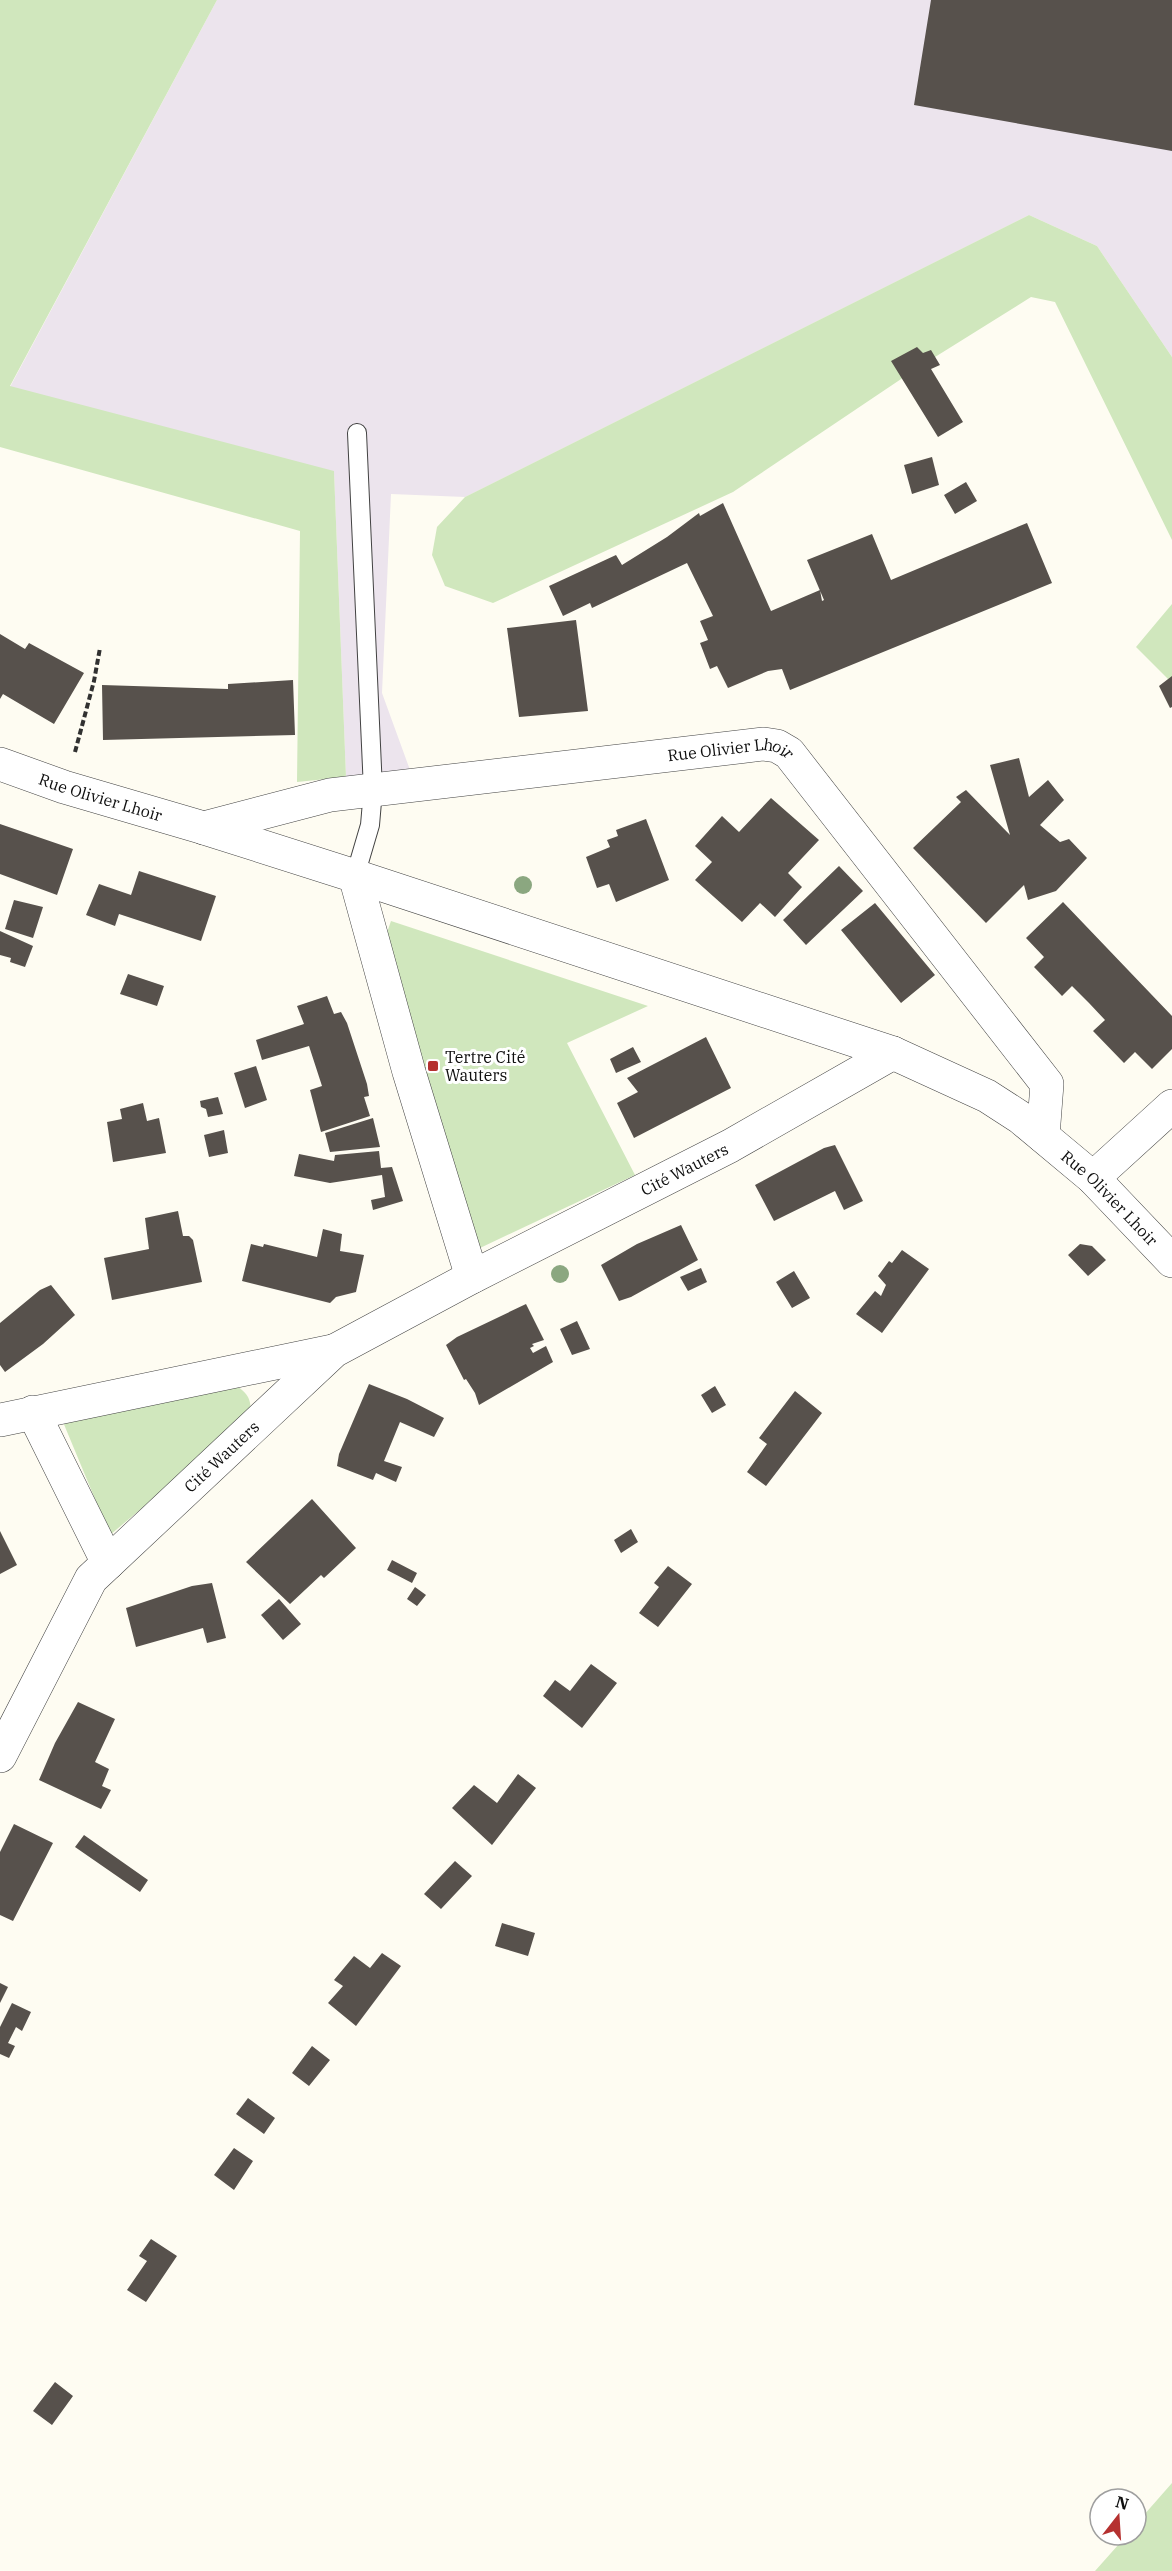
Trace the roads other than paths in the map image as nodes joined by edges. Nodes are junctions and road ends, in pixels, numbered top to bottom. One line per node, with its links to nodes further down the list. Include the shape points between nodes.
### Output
1 (357, 433): 3 (lane)
2 (0, 764): 4 (street, Rue Olivier Lhoir)
3 (373, 790): 4 (street, Rue Olivier Lhoir, via 330,795); 5 (lane, via 370,825); 8 (street, Rue Olivier Lhoir, via 764,744 777,746 789,753 1047,1083)
4 (204, 828): 5 (street, Rue Olivier Lhoir)
5 (355, 876): 6 (street, Rue Olivier Lhoir); 11 (street, via 409,1072)
6 (893, 1053): 8 (street, Rue Olivier Lhoir, via 987,1096); 11 (street, Cité Wauters, via 730,1146)
7 (1172, 1106): 9 (street)
8 (1044, 1137): 9 (street, Rue Olivier Lhoir)
9 (1093, 1178): 10 (street, Rue Olivier Lhoir)
10 (1172, 1261)
11 (472, 1277): 12 (street, Cité Wauters)
12 (334, 1351): 13 (street, Cité Wauters); 15 (street, Cité Wauters)
13 (33, 1412): 14 (street, Cité Wauters); 15 (street)
14 (0, 1420)
15 (108, 1563): 16 (street, Cité Wauters, via 91,1579)
16 (0, 1756)

